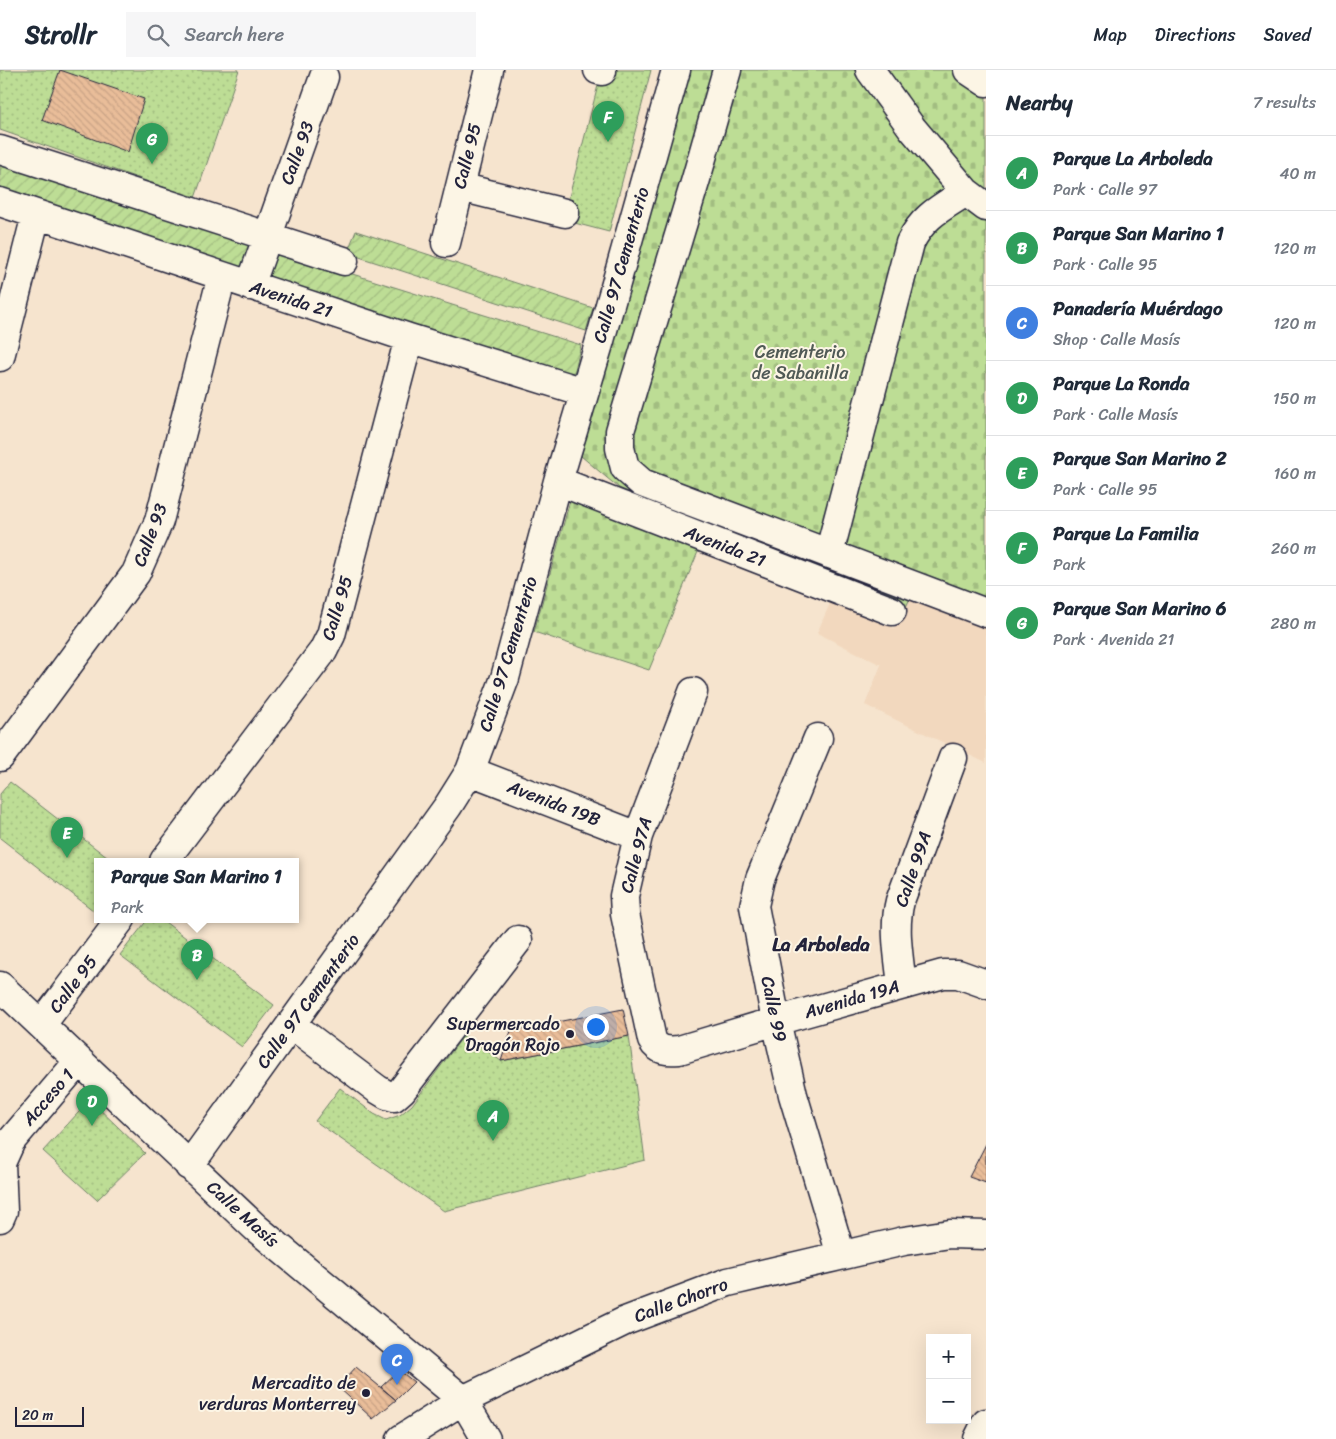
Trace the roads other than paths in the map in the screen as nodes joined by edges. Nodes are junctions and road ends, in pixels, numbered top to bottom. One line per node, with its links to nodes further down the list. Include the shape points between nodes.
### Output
1 (489, 70): 9 (street, Calle 95)
2 (676, 70): 21 (street, Calle 97 Cementerio)
3 (727, 70): 23 (street, via 620,431 620,448 625,468 642,483)
4 (870, 70): 10 (street, via 912,128)
5 (968, 70): 7 (street)
6 (324, 77): 14 (street, Calle 93)
7 (986, 82)
8 (0, 150): 14 (street)
9 (460, 188): 12 (street); 15 (street, Calle 95)
10 (976, 200): 23 (street, via 929,215 910,243)
11 (0, 202): 13 (street, Avenida 21)
12 (565, 213)
13 (36, 215): 17 (street, Avenida 21); 20 (street)
14 (267, 236): 16 (street); 18 (street, Calle 93)
15 (446, 243)
16 (344, 261)
17 (222, 276): 18 (street, Avenida 21); 28 (street, Calle 93, via 159,521 142,560 136,573)
18 (250, 286): 19 (street, Avenida 21)
19 (409, 338): 21 (street, Avenida 21); 32 (street, Calle 95, via 334,628 327,644)
20 (0, 357)
21 (584, 392): 22 (street, Calle 97 Cementerio)
22 (558, 481): 24 (street, Avenida 21); 30 (street, Calle 97 Cementerio, via 504,678)
23 (829, 554): 25 (street)
24 (892, 611)
25 (986, 613)
26 (693, 692): 31 (street, Calle 97A)
27 (818, 738): 38 (street, Calle 99, via 760,879 754,902)
28 (0, 757)
29 (953, 758): 36 (street, Calle 99A, via 897,914)
30 (470, 771): 31 (street, Avenida 19B); 40 (street, Calle 97 Cementerio)
31 (638, 836): 41 (street, Calle 97A, via 624,896 625,914 652,1040)
32 (166, 858)
33 (118, 923): 39 (street, Calle 95)
34 (518, 940): 40 (street, via 394,1097 386,1095)
35 (986, 984): 36 (street, Avenida 19A, via 948,973)
36 (902, 985): 38 (street, Avenida 19A)
37 (0, 986): 39 (street, Calle Masís)
38 (776, 1021): 41 (street, Avenida 19A, via 679,1050); 46 (street, Calle 99, via 793,1095)
39 (42, 1024): 42 (street, Calle Masís)
40 (291, 1024): 43 (street, Calle 97 Cementerio)
41 (660, 1049)
42 (79, 1060): 43 (street, Calle Masís); 44 (street, Acceso 1, via 11,1141 1,1163 3,1211)
43 (189, 1166): 47 (street, Calle Masís, via 256,1228)
44 (0, 1218)
45 (986, 1235): 46 (street, Calle Chorro, via 950,1234 904,1240)
46 (841, 1255): 47 (street, Calle Chorro, via 728,1282 625,1321)
47 (463, 1400): 49 (street, Calle Chorro); 50 (street, Calle Masís)
48 (986, 1423): 51 (street)
49 (401, 1439)
50 (486, 1439)
51 (978, 1439)

